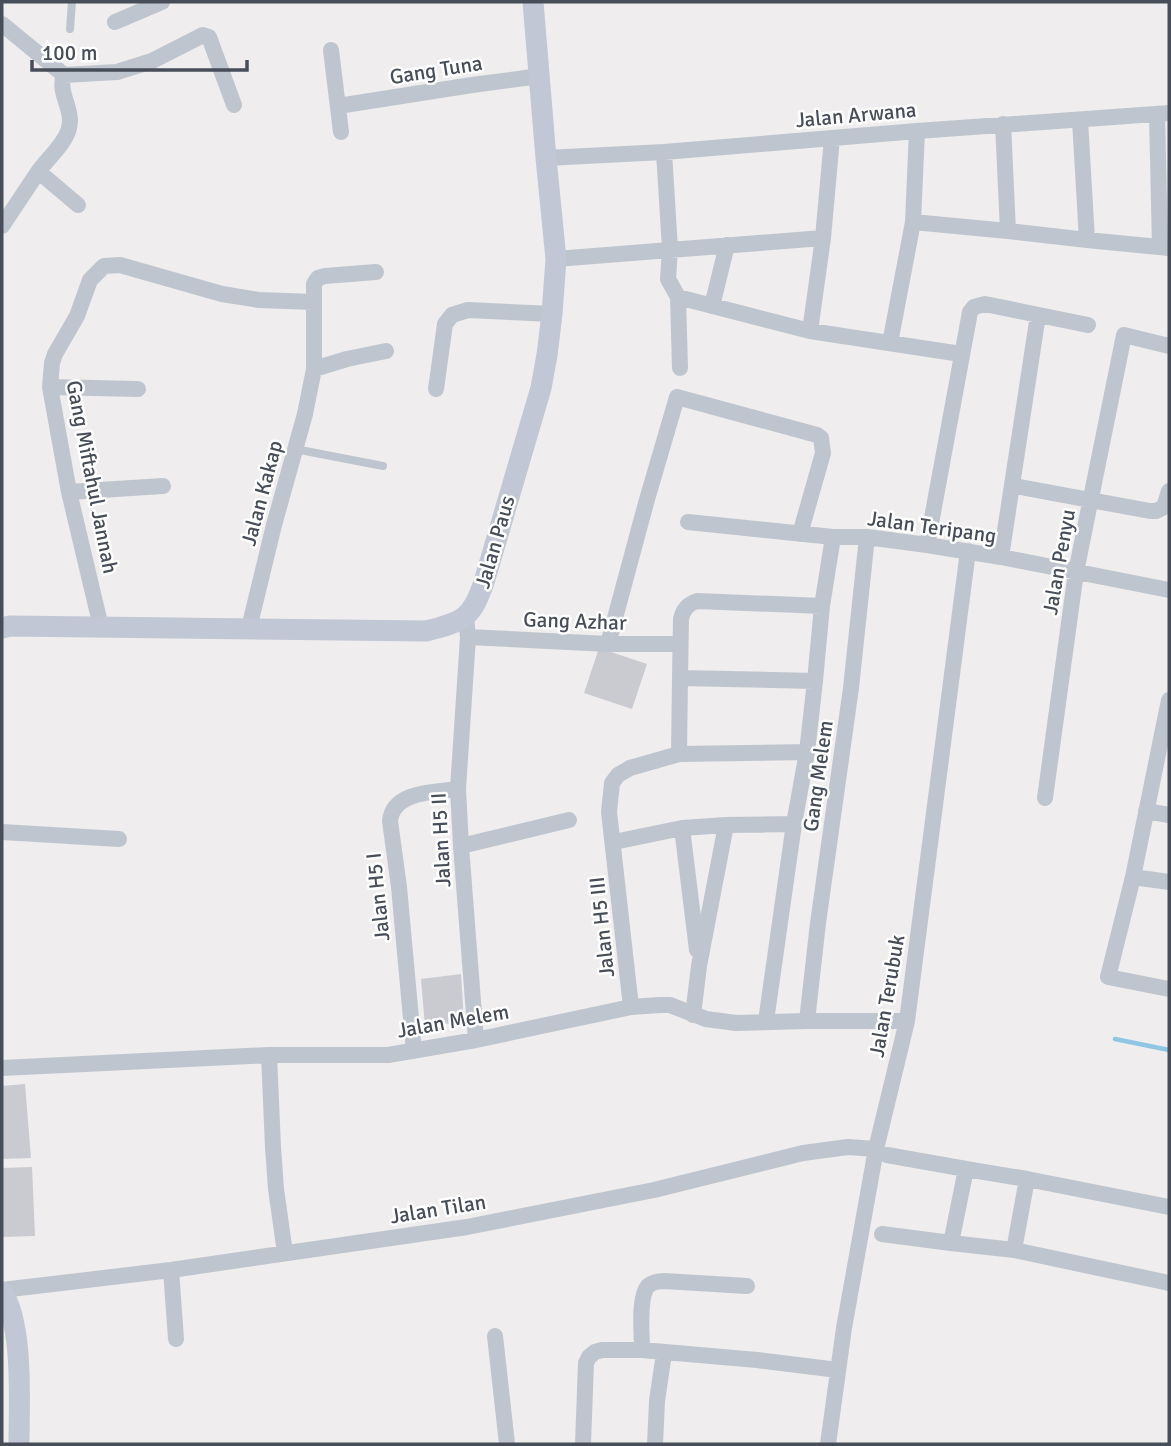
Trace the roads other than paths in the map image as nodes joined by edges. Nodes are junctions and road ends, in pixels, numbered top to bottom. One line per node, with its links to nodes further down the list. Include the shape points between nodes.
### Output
1 (72, 2): 6 (lane)
2 (162, 2): 4 (street)
3 (533, 2): 9 (main road, Jalan Paus)
4 (116, 22)
5 (2, 24): 8 (street)
6 (70, 29)
7 (331, 50): 11 (street)
8 (64, 75): 10 (street, via 117,72 152,61 203,35 209,37); 20 (street, via 69,128)
9 (540, 76): 11 (street, Gang Tuna); 19 (main road, Jalan Paus)
10 (234, 105)
11 (338, 106): 16 (street)
12 (1163, 113): 13 (street, Jalan Arwana); 28 (street)
13 (1080, 120): 14 (street, Jalan Arwana); 26 (street)
14 (1003, 124): 15 (street, Jalan Arwana); 24 (street)
15 (917, 131): 17 (street, Jalan Arwana); 22 (street)
16 (341, 132)
17 (832, 138): 18 (street, Jalan Arwana); 25 (street)
18 (664, 152): 19 (street, Jalan Arwana); 29 (street)
19 (545, 159): 30 (main road, Jalan Paus)
20 (38, 172): 21 (street); 23 (street)
21 (78, 205)
22 (913, 222): 24 (street); 39 (street)
23 (2, 226)
24 (1008, 231): 26 (street)
25 (823, 238): 27 (street); 38 (street)
26 (1087, 240): 28 (street)
27 (727, 245): 29 (street); 34 (street)
28 (1165, 247)
29 (670, 249): 30 (street); 32 (street, via 668,279)
30 (556, 258): 35 (main road, Jalan Paus)
31 (376, 272): 33 (street, via 318,278)
32 (678, 297): 34 (street); 43 (street)
33 (313, 302): 44 (street, Jalan Kakap); 45 (street, Gang Miftahul Jannah, via 222,294 120,265 104,266 90,280 77,316 55,354)
34 (712, 306): 38 (street)
35 (552, 314): 47 (street, via 468,310 452,315 445,324); 66 (main road, Jalan Paus, via 541,388)
36 (1038, 315): 37 (street); 42 (street, via 979,305 970,312); 61 (street)
37 (1088, 325)
38 (810, 331): 39 (street)
39 (890, 343): 42 (street)
40 (1169, 345): 54 (street, Jalan Penyu, via 1124,335)
41 (386, 351): 44 (street)
42 (961, 354): 59 (street)
43 (680, 368)
44 (314, 369): 48 (street, Jalan Kakap)
45 (50, 387): 46 (street); 53 (street, Gang Miftahul Jannah)
46 (138, 389)
47 (436, 389)
48 (295, 449): 49 (lane); 68 (street, Jalan Kakap)
49 (383, 466)
50 (163, 486): 53 (street)
51 (1020, 488): 54 (street)
52 (1169, 491): 54 (street, via 1166,505 1156,511)
53 (69, 492): 65 (street, Gang Miftahul Jannah)
54 (1090, 501): 62 (street, Jalan Penyu)
55 (688, 522): 56 (street, Jalan Teripang)
56 (800, 534): 57 (street, Jalan Teripang); 69 (street, via 823,453 821,438 677,397)
57 (833, 537): 58 (street, Jalan Teripang); 64 (street)
58 (867, 537): 59 (street, Jalan Teripang); 96 (street, Gang Melem)
59 (927, 545): 60 (street, Jalan Teripang)
60 (968, 551): 61 (street, Jalan Teripang); 97 (street, Jalan Terubuk)
61 (1001, 557): 62 (street, Jalan Teripang)
62 (1076, 572): 63 (street, Jalan Teripang); 78 (street, Jalan Penyu)
63 (1169, 590)
64 (822, 606): 70 (street, via 697,601 682,614); 72 (street)
65 (101, 626): 67 (main road); 68 (main road)
66 (467, 627): 68 (main road, via 455,623 426,631); 69 (street, Gang Azhar); 77 (street, Jalan H5 II)
67 (2, 628)
68 (249, 628)
69 (608, 644): 70 (street, Gang Azhar)
70 (680, 644): 71 (street)
71 (680, 678): 72 (street); 75 (street)
72 (815, 681): 74 (street)
73 (1169, 700): 76 (street)
74 (807, 752): 75 (street); 82 (street)
75 (679, 754): 87 (street, Jalan H5 III, via 630,768 612,783 609,812)
76 (1163, 760): 79 (street)
77 (458, 789): 88 (street, Jalan H5 II); 99 (street, Jalan H5 I, via 407,798 391,814)
78 (1045, 798)
79 (1146, 810): 80 (street); 89 (street)
80 (1169, 815)
81 (569, 820): 88 (street)
82 (794, 824): 83 (street); 95 (street)
83 (726, 825): 84 (street); 91 (street)
84 (682, 828): 87 (street); 91 (street)
85 (2, 832): 86 (street)
86 (119, 839)
87 (614, 842): 93 (street, Jalan H5 III)
88 (461, 846): 98 (street, Jalan H5 II)
89 (1133, 877): 90 (street); 92 (street, via 1108,977)
90 (1169, 882)
91 (699, 966): 94 (street)
92 (1169, 989)
93 (631, 1007): 94 (street, Jalan Melem, via 670,1005); 98 (street, Jalan Melem)
94 (694, 1015): 95 (street, Jalan Melem, via 721,1022)
95 (766, 1021): 96 (street, Jalan Melem)
96 (807, 1021): 97 (street, Jalan Melem)
97 (907, 1021): 102 (street, Jalan Terubuk)
98 (477, 1040): 99 (street, Jalan Melem)
99 (414, 1051): 100 (street, Jalan Melem, via 367,1056)
100 (268, 1055): 101 (street, Jalan Melem); 109 (street)
101 (2, 1068)
102 (882, 1152): 103 (street, Jalan Tilan); 109 (street, Jalan Tilan, via 848,1147 803,1153 654,1190 467,1227); 118 (street, Jalan Terubuk)
103 (966, 1170): 104 (street, Jalan Tilan); 107 (street)
104 (1027, 1179): 105 (street, Jalan Tilan); 108 (street)
105 (1169, 1207)
106 (882, 1234): 107 (street)
107 (951, 1243): 108 (street)
108 (1014, 1251): 111 (street)
109 (285, 1252): 110 (street, Jalan Tilan)
110 (171, 1270): 113 (street, Jalan Tilan); 115 (street)
111 (1169, 1283)
112 (747, 1286): 116 (street, via 664,1281 649,1285 643,1298)
113 (2, 1291): 119 (main road, via 15,1331)
114 (495, 1336): 120 (street)
115 (176, 1339)
116 (642, 1350): 117 (street); 121 (street, via 602,1350 589,1357)
117 (664, 1353): 118 (street); 122 (street)
118 (838, 1370): 123 (street, Jalan Terubuk)
119 (19, 1444)
120 (507, 1444)
121 (583, 1444)
122 (655, 1444)
123 (828, 1444)

